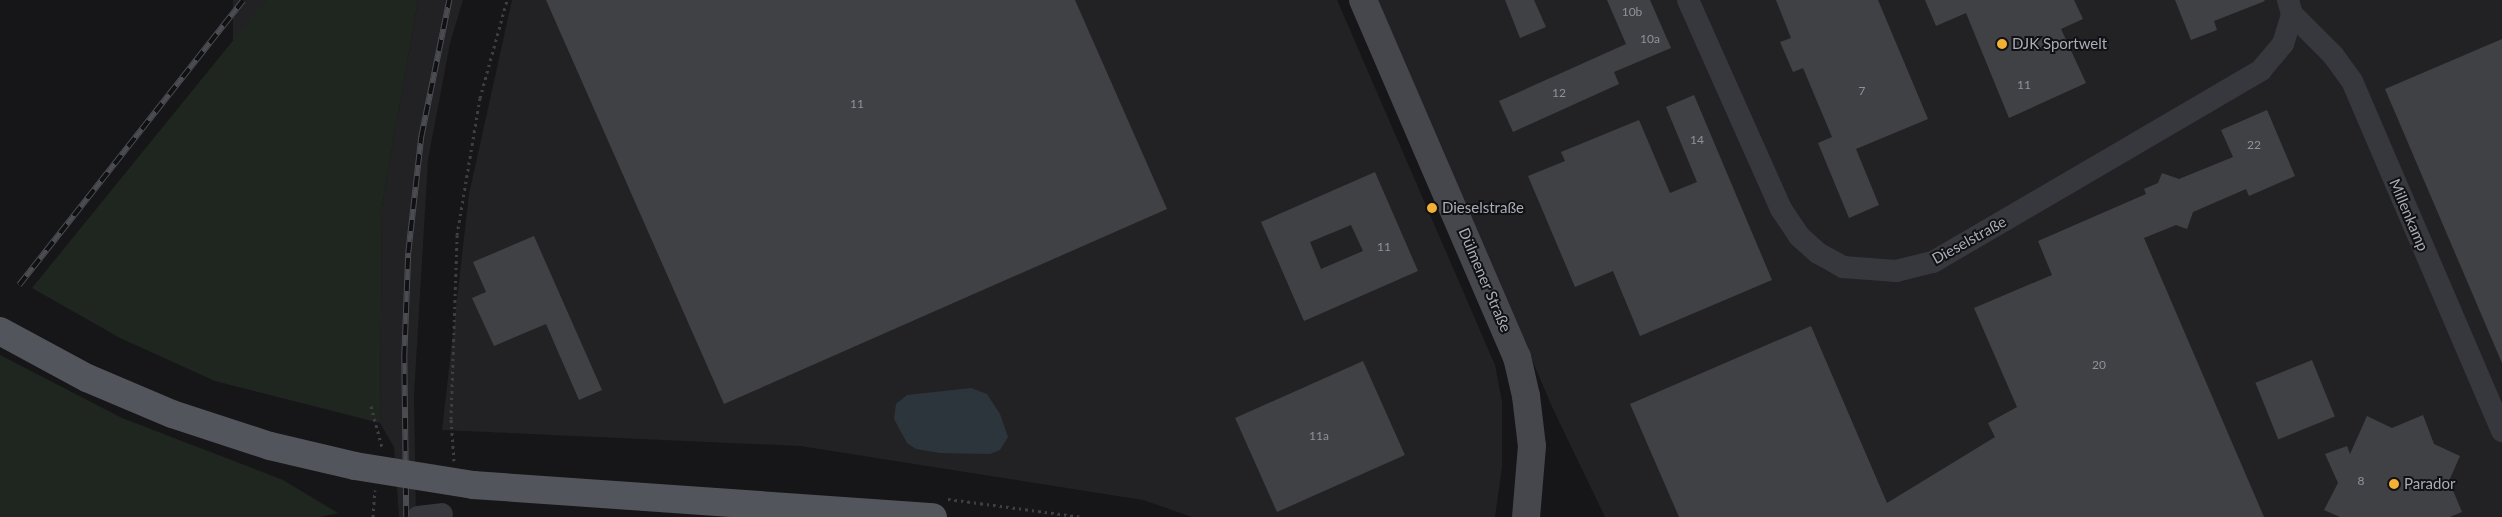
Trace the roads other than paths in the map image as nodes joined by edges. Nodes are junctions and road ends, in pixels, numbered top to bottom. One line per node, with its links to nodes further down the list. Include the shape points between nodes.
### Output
1 (1363, 0): 9 (street, Dülmener Straße, via 1517,357 1532,446)
2 (1688, 0): 3 (street, Dieselstraße, via 1781,209 1799,236 1818,253 1843,267 1896,271 1932,262 2261,70 2284,44)
3 (2290, 7): 5 (street, Millenkamp, via 2333,55 2352,82)
4 (0, 331): 8 (main road, bridge, via 87,378 172,414 270,446 355,466 473,485)
5 (2502, 432)
6 (442, 514): 7 (street)
7 (418, 517)
8 (934, 517)
9 (1526, 517)

